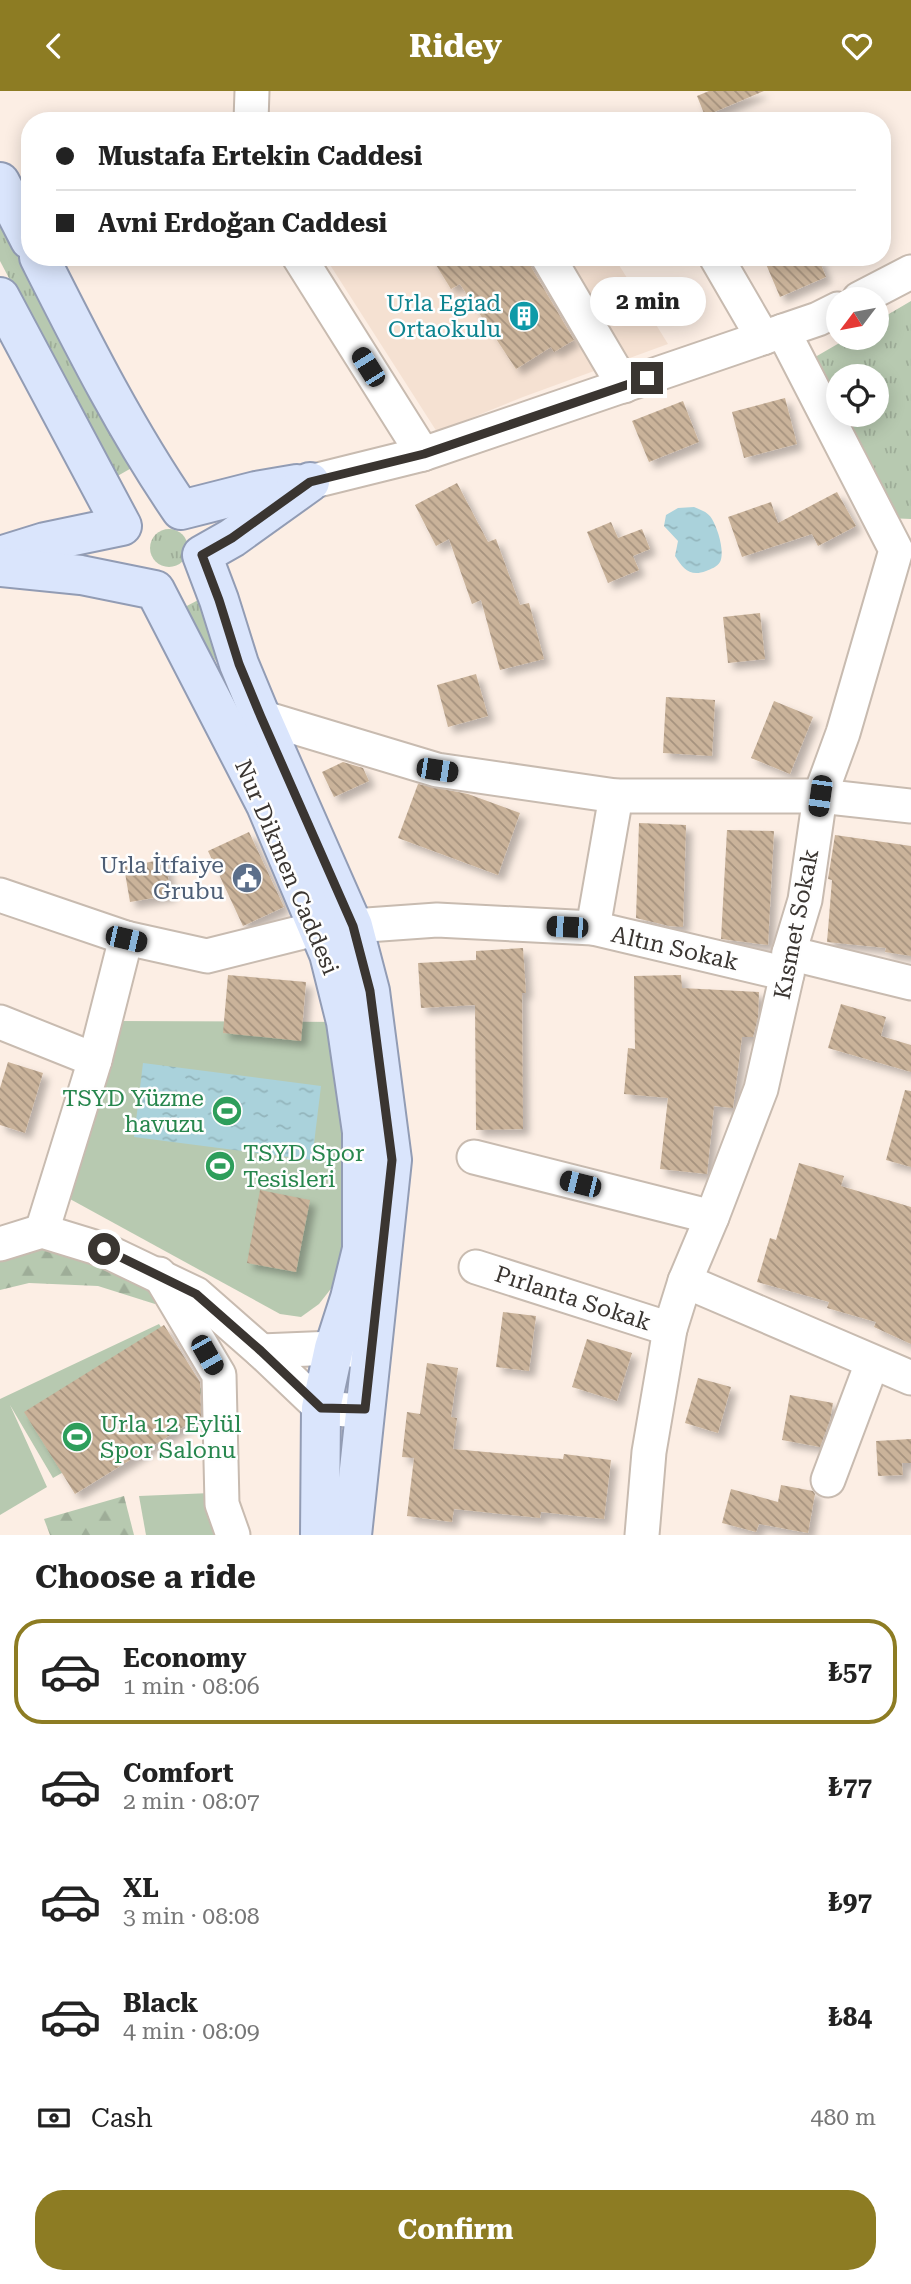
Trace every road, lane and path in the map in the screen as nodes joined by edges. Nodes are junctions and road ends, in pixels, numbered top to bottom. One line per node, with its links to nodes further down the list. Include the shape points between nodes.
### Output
1 (251, 91): 2 (street)
2 (251, 112)
3 (0, 182): 4 (main road)
4 (21, 223)
5 (44, 266): 17 (main road, via 111,397)
6 (305, 266): 15 (street)
7 (553, 266): 14 (street)
8 (723, 266): 13 (street, Kısmet Sokak)
9 (911, 272): 10 (street)
10 (882, 287)
11 (0, 297): 18 (main road)
12 (826, 315): 13 (street)
13 (773, 335): 14 (street); 19 (street, Kısmet Sokak)
14 (624, 386): 15 (street)
15 (424, 454): 16 (street)
16 (310, 482): 17 (main road); 20 (main road)
17 (181, 510): 18 (main road, via 151,505 137,510); 20 (main road, Nur Dikmen Caddesi, via 199,529)
18 (122, 526): 21 (main road); 23 (main road, via 117,546 122,568 137,583)
19 (903, 547): 26 (street, Kısmet Sokak)
20 (202, 555): 23 (main road, via 185,582); 24 (main road, Nur Dikmen Caddesi)
21 (0, 556)
22 (0, 568): 23 (main road, via 81,575)
23 (155, 590): 29 (main road, Nur Dikmen Caddesi, via 266,805)
24 (261, 717): 25 (street, via 437,770); 29 (main road, Nur Dikmen Caddesi)
25 (616, 796): 26 (street); 30 (street)
26 (820, 796): 27 (street); 32 (street, Kısmet Sokak, via 805,900)
27 (911, 806)
28 (0, 895): 31 (street, Altın Sokak)
29 (336, 927): 30 (street, Altın Sokak, via 437,920); 31 (street, Altın Sokak, via 207,957); 44 (main road, Nur Dikmen Caddesi, via 329,954 346,1022 362,1132 362,1249); 46 (main road, Nur Dikmen Caddesi, via 370,991 392,1160)
30 (593, 928): 32 (street, Altın Sokak, via 651,944)
31 (126, 939): 35 (street)
32 (788, 963): 33 (street, Altın Sokak); 37 (street, Kısmet Sokak, via 761,1089)
33 (911, 983)
34 (0, 1022): 35 (street)
35 (95, 1059): 38 (street)
36 (474, 1157): 37 (street)
37 (712, 1217): 42 (street, Kısmet Sokak)
38 (42, 1231): 39 (street); 41 (street, via 104,1249)
39 (0, 1244)
40 (476, 1267): 43 (street, Pırlanta Sokak)
41 (159, 1275): 45 (street, via 196,1294); 52 (street, via 219,1375 222,1504)
42 (685, 1281): 43 (street, Kısmet Sokak); 47 (street)
43 (670, 1329): 55 (street, Kısmet Sokak, via 649,1452)
44 (334, 1347): 45 (street); 46 (street); 49 (main road, Nur Dikmen Caddesi)
45 (261, 1351): 49 (street)
46 (371, 1353): 50 (main road, Nur Dikmen Caddesi)
47 (872, 1363): 48 (street); 51 (street)
48 (911, 1378)
49 (321, 1408): 50 (street); 53 (main road, Nur Dikmen Caddesi)
50 (365, 1409): 54 (main road, Nur Dikmen Caddesi)
51 (828, 1480)
52 (233, 1535)
53 (320, 1535)
54 (352, 1535)
55 (642, 1535)

